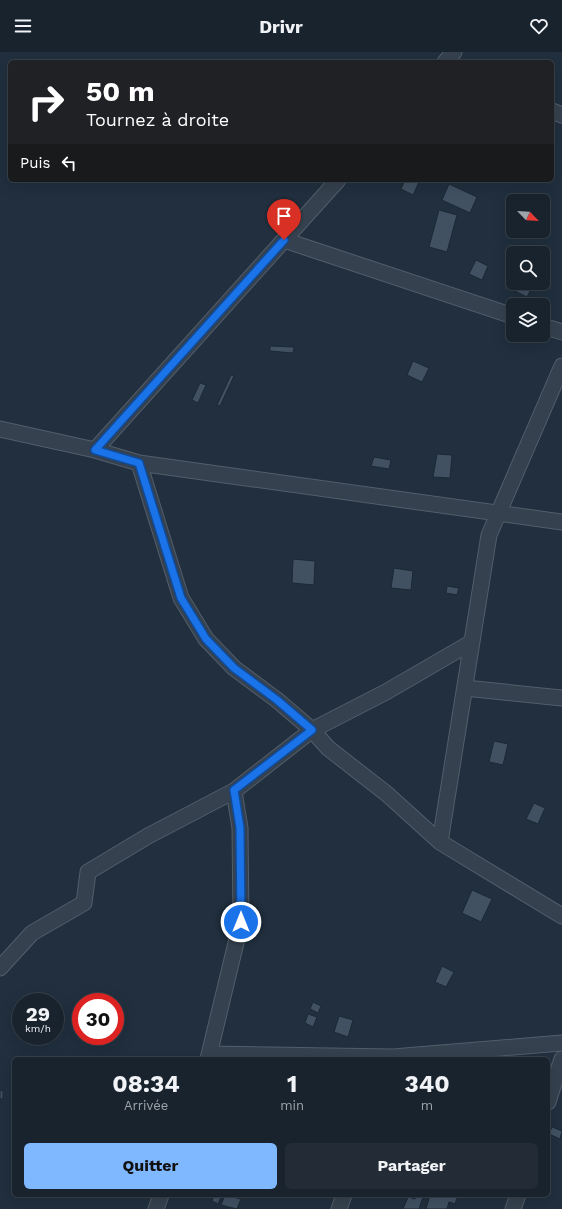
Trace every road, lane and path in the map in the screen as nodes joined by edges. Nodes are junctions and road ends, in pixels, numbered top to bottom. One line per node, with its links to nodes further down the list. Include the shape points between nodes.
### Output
1 (454, 52): 2 (street)
2 (447, 60)
3 (336, 182): 4 (street)
4 (284, 240): 5 (street); 10 (street)
5 (506, 314)
6 (550, 328): 7 (street)
7 (562, 332)
8 (562, 366): 12 (street)
9 (0, 429): 10 (street)
10 (95, 450): 11 (street)
11 (139, 463): 12 (street); 17 (street, via 181,598 206,639 234,668)
12 (499, 513): 13 (street); 14 (street, via 490,535)
13 (562, 522)
14 (472, 642): 15 (street); 17 (street, via 386,692)
15 (465, 688): 16 (street); 19 (street)
16 (562, 698)
17 (312, 730): 18 (street); 19 (street, via 328,748 387,794)
18 (234, 790): 21 (street, via 148,836 88,872 84,904 32,933); 23 (street, via 240,828 241,922)
19 (440, 842): 20 (street)
20 (562, 916)
21 (0, 968)
22 (562, 1043): 24 (street)
23 (209, 1057)
24 (403, 1057)
25 (562, 1059): 26 (street)
26 (550, 1096)
27 (160, 1197): 30 (street)
28 (343, 1197): 31 (street)
29 (517, 1197): 32 (street)
30 (156, 1209)
31 (339, 1209)
32 (513, 1209)

